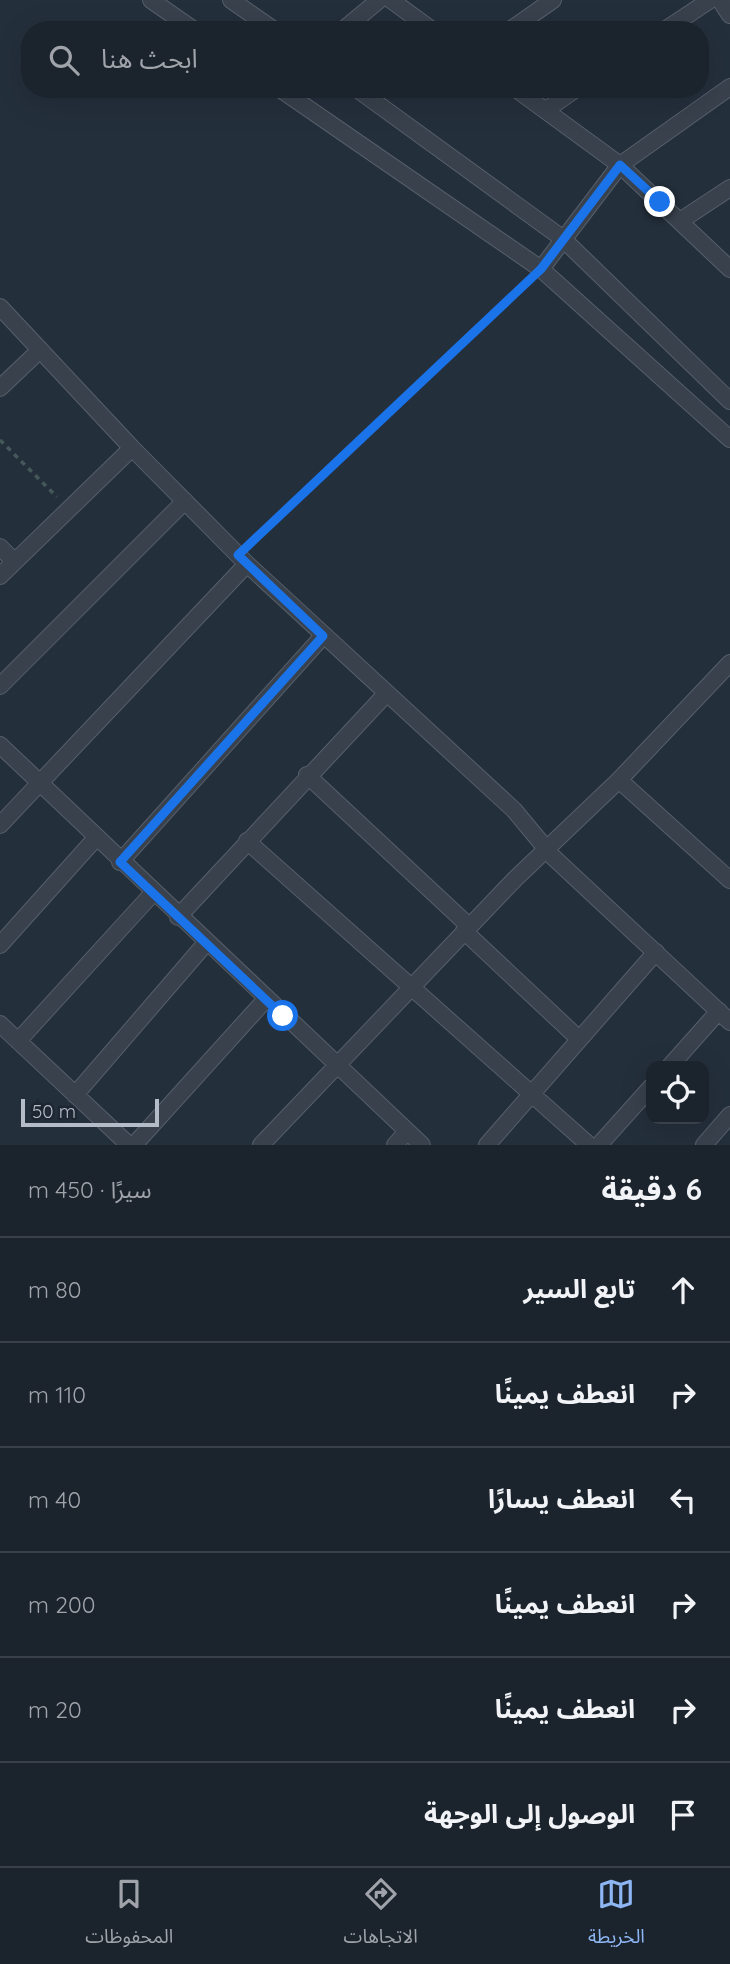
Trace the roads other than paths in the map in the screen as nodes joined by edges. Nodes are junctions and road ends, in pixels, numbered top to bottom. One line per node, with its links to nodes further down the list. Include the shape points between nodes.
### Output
1 (151, 0): 9 (street)
2 (231, 0): 10 (street)
3 (379, 0): 11 (street)
4 (391, 0): 12 (street)
5 (553, 0): 13 (street)
6 (709, 0): 14 (street)
7 (720, 0): 8 (street)
8 (730, 15)
9 (181, 21)
10 (261, 21)
11 (354, 21)
12 (420, 21)
13 (523, 21)
14 (678, 21)
15 (730, 87): 21 (street)
16 (293, 98): 25 (street)
17 (369, 98): 24 (street)
18 (529, 98): 20 (street)
19 (563, 98): 20 (street)
20 (546, 110): 21 (street)
21 (620, 165): 23 (street); 24 (street)
22 (730, 188): 23 (street)
23 (680, 221): 26 (street)
24 (562, 238): 25 (street); 30 (street)
25 (541, 269): 31 (street)
26 (730, 269)
27 (0, 307): 28 (street)
28 (40, 350): 29 (street); 32 (street)
29 (0, 388)
30 (730, 401)
31 (730, 439)
32 (132, 448): 33 (street); 36 (street)
33 (184, 500): 35 (street); 40 (street)
34 (0, 547): 36 (street)
35 (243, 559): 38 (street); 45 (street)
36 (15, 561): 37 (street)
37 (0, 576)
38 (323, 636): 41 (street); 50 (street)
39 (730, 663): 44 (street)
40 (0, 686)
41 (386, 694): 43 (street); 49 (street, via 514,810)
42 (0, 745): 45 (street)
43 (307, 775): 48 (street); 54 (street)
44 (619, 780): 49 (street); 51 (street)
45 (39, 785): 46 (street); 47 (street)
46 (0, 825)
47 (96, 839): 50 (street); 56 (street)
48 (247, 841): 53 (street); 58 (street)
49 (545, 849): 54 (street); 57 (street)
50 (120, 862): 52 (street)
51 (730, 880)
52 (153, 893): 53 (street); 63 (street)
53 (178, 917): 55 (street)
54 (467, 929): 58 (street); 62 (street)
55 (206, 943): 59 (street); 68 (street)
56 (0, 945)
57 (656, 952): 60 (street); 62 (street)
58 (411, 989): 65 (street); 66 (street)
59 (265, 999): 65 (street); 71 (street)
60 (724, 1016): 64 (street)
61 (0, 1024): 63 (street)
62 (579, 1039): 66 (street)
63 (18, 1041): 68 (street)
64 (675, 1061)
65 (337, 1064): 70 (street); 72 (street)
66 (531, 1093): 75 (street); 76 (street)
67 (646, 1093): 77 (street)
68 (75, 1095): 71 (street)
69 (730, 1115): 78 (street)
70 (407, 1131): 73 (street); 74 (street)
71 (132, 1145)
72 (261, 1145)
73 (395, 1145)
74 (422, 1145)
75 (487, 1145)
76 (589, 1145)
77 (599, 1145)
78 (704, 1145)

